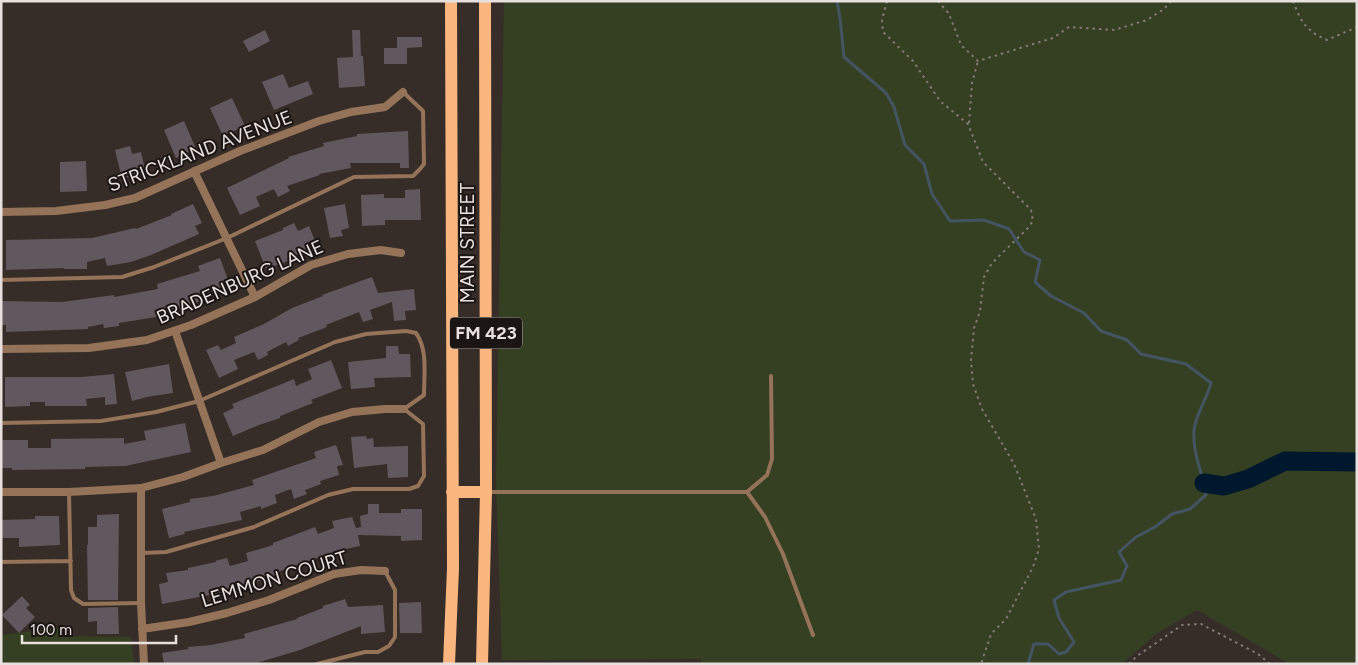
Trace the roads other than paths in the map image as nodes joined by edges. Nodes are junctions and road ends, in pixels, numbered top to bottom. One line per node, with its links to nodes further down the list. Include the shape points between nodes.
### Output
1 (451, 1): 20 (main road, MAIN STREET / FM 423)
2 (485, 1): 21 (main road, MAIN STREET / FM 423)
3 (404, 92): 4 (street, STRICKLAND AVENUE, via 385,106 319,121); 6 (lane, via 423,111 424,164 413,176 354,177)
4 (194, 171): 5 (street, STRICKLAND AVENUE, via 136,198 105,205 56,211); 6 (street)
5 (1, 212)
6 (227, 238): 8 (lane, via 122,277); 9 (street)
7 (401, 253): 9 (street, BRADENBURG LANE, via 381,250 348,254 311,265)
8 (1, 280)
9 (255, 297): 10 (street, BRADENBURG LANE)
10 (175, 331): 11 (street, BRADENBURG LANE, via 147,340 89,348); 13 (street)
11 (1, 349)
12 (771, 376): 22 (lane, via 772,459 768,475)
13 (199, 401): 14 (lane, via 335,342 366,334 406,331 416,333 422,341 424,395); 15 (lane, via 101,421); 16 (street)
14 (404, 409): 16 (street, via 352,412 319,422 263,450); 23 (lane, via 423,424 424,476 418,486 409,489 353,489 328,495 254,527 166,552)
15 (1, 422)
16 (221, 463): 17 (street)
17 (141, 488): 19 (street); 23 (street)
18 (1, 492): 19 (street)
19 (69, 492): 25 (lane)
20 (452, 492): 21 (main road); 32 (main road, MAIN STREET / FM 423)
21 (486, 492): 22 (lane); 33 (main road, MAIN STREET / FM 423)
22 (747, 492): 29 (lane, via 765,517 783,554)
23 (142, 553): 27 (street)
24 (1, 562): 25 (lane)
25 (71, 562): 27 (lane, via 71,590 74,598 83,604)
26 (385, 571): 28 (street, LEMMON COURT, via 334,574 227,613); 31 (lane, via 395,590 395,637 389,646 378,652 365,652)
27 (141, 603): 28 (street)
28 (142, 628): 30 (street)
29 (813, 636)
30 (144, 664)
31 (317, 664)
32 (449, 664)
33 (482, 664)

